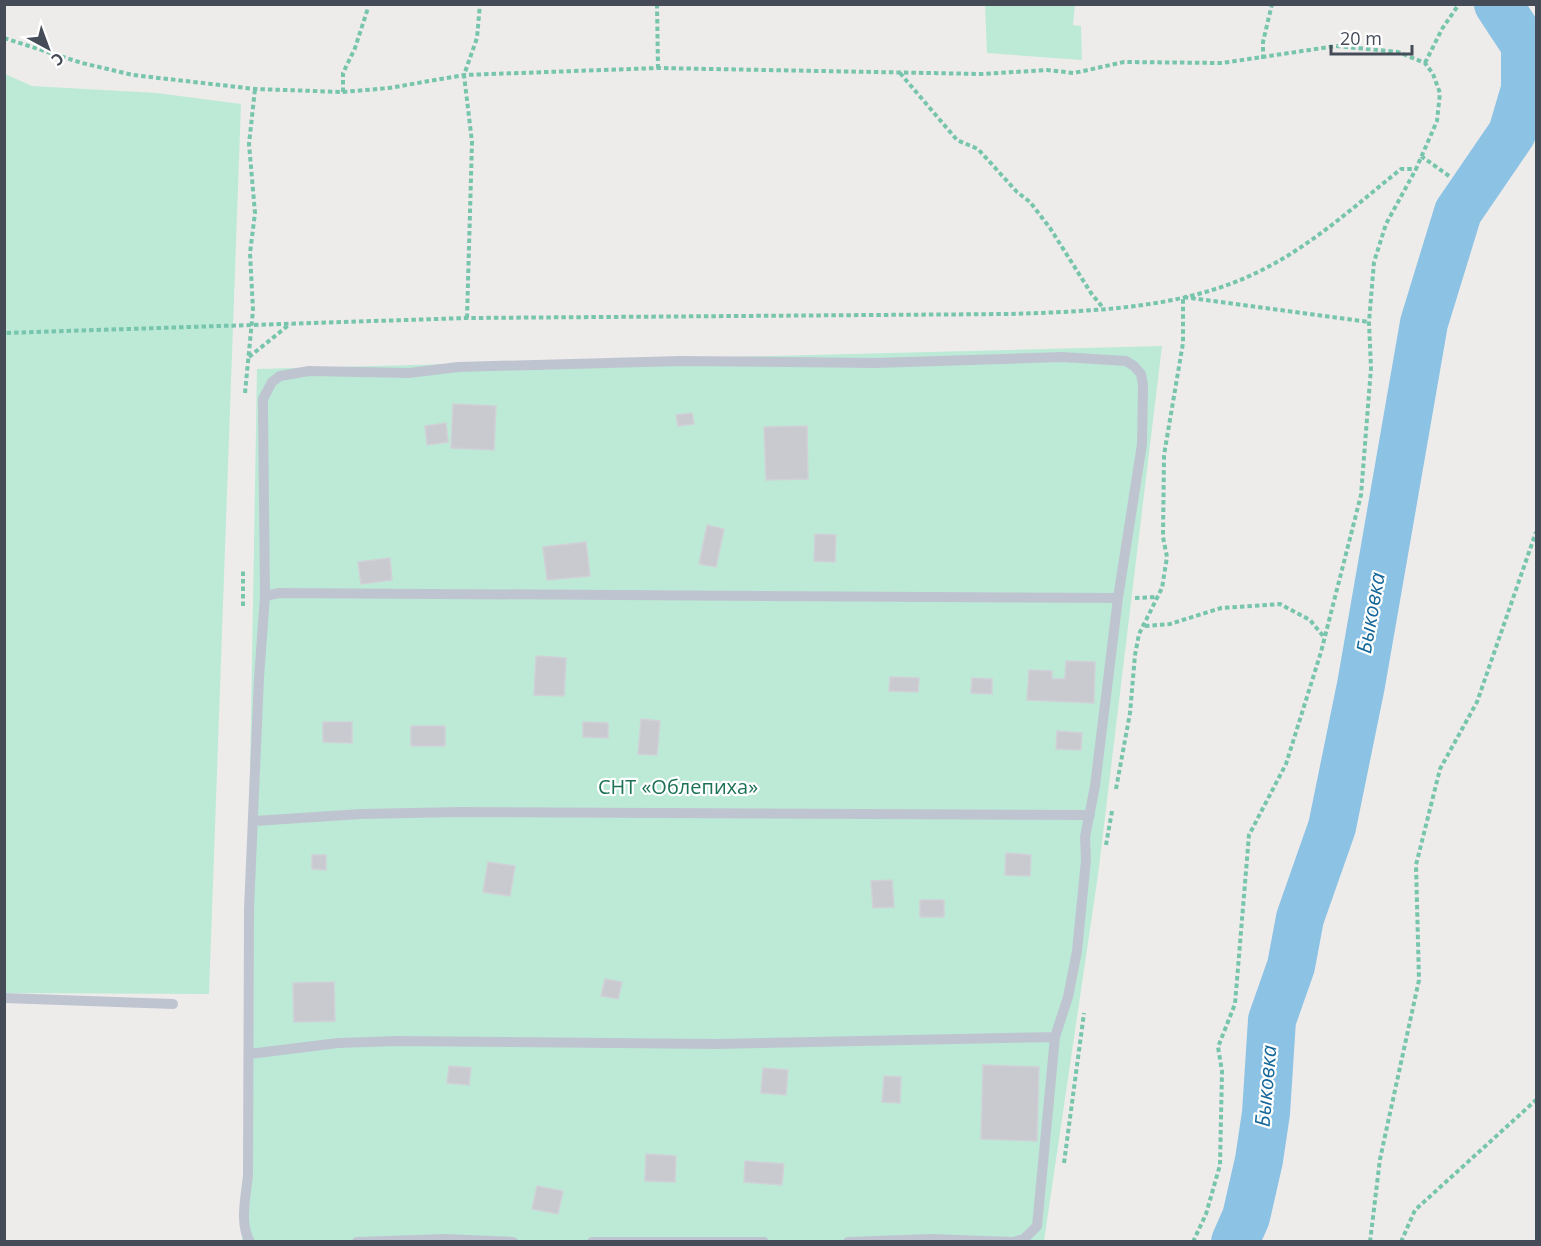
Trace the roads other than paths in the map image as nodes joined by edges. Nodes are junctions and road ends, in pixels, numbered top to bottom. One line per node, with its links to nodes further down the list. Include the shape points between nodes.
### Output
1 (265, 596): 2 (lane, via 279,593); 2 (lane, via 263,399 267,388 280,376 309,371 409,373 458,367 681,360 875,363 1062,357 1126,361 1141,374 1142,444); 4 (lane)
2 (1118, 598): 3 (lane)
3 (1090, 815): 4 (lane, via 460,812); 7 (lane, via 1077,951)
4 (254, 821): 8 (lane, via 249,909)
5 (4, 998): 6 (lane)
6 (174, 1004)
7 (1055, 1038): 8 (lane, via 716,1044 396,1041 338,1043); 15 (lane, via 1037,1226 1024,1239)
8 (249, 1054): 9 (lane, via 244,1232)
9 (250, 1242)
10 (357, 1242): 11 (lane)
11 (513, 1242)
12 (592, 1242): 13 (lane)
13 (764, 1242)
14 (848, 1242): 15 (lane)
15 (1012, 1242)

